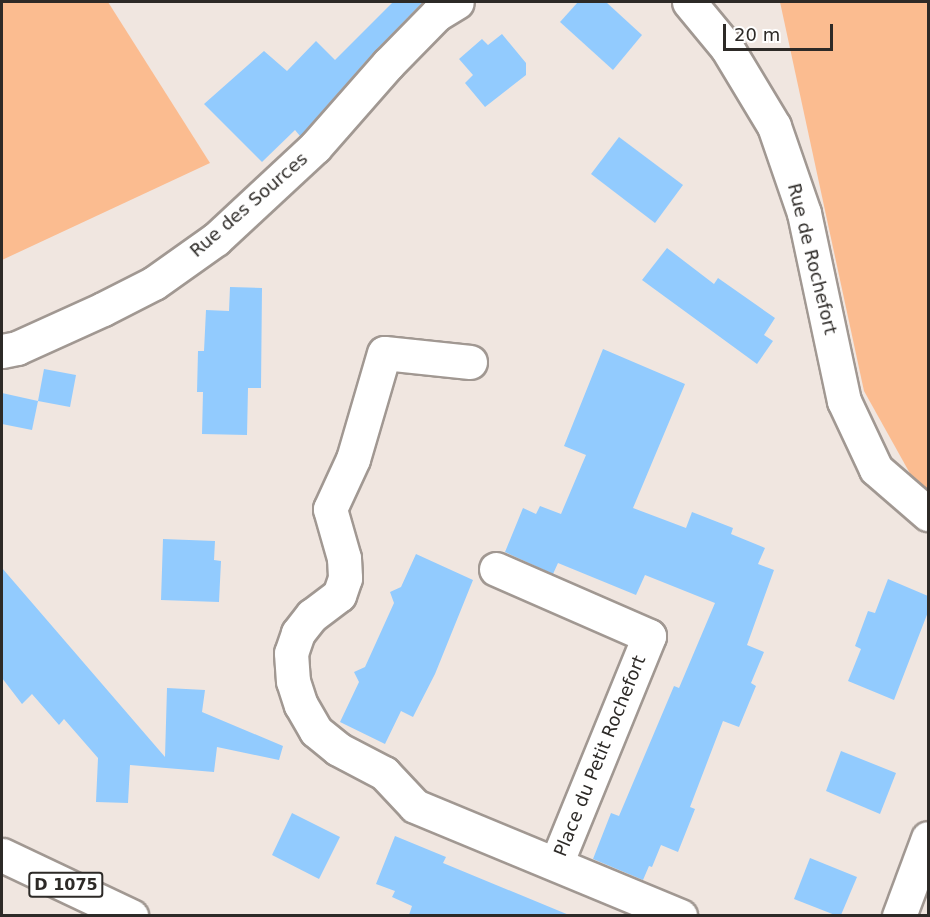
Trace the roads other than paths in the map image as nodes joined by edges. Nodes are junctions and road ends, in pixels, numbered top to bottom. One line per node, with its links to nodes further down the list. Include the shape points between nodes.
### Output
1 (457, 2): 3 (street, Rue des Sources, via 437,14 387,64 315,147 216,239 154,283)
2 (689, 2): 5 (street, Rue de Rochefort, via 727,48 774,126 804,213 844,401 876,469)
3 (7, 352)
4 (470, 362): 9 (street, Place du Petit Rochefort, via 384,352 353,459 330,509 344,558 345,578 339,595 312,615 298,633 291,653 293,681 316,731 338,749 384,773 415,806)
5 (928, 514)
6 (496, 569): 9 (street, Place du Petit Rochefort, via 649,636)
7 (928, 838): 12 (street)
8 (2, 855): 10 (street, D 1075)
9 (556, 864): 11 (street, Place du Petit Rochefort)
10 (131, 915)
11 (680, 915)
12 (899, 915)

